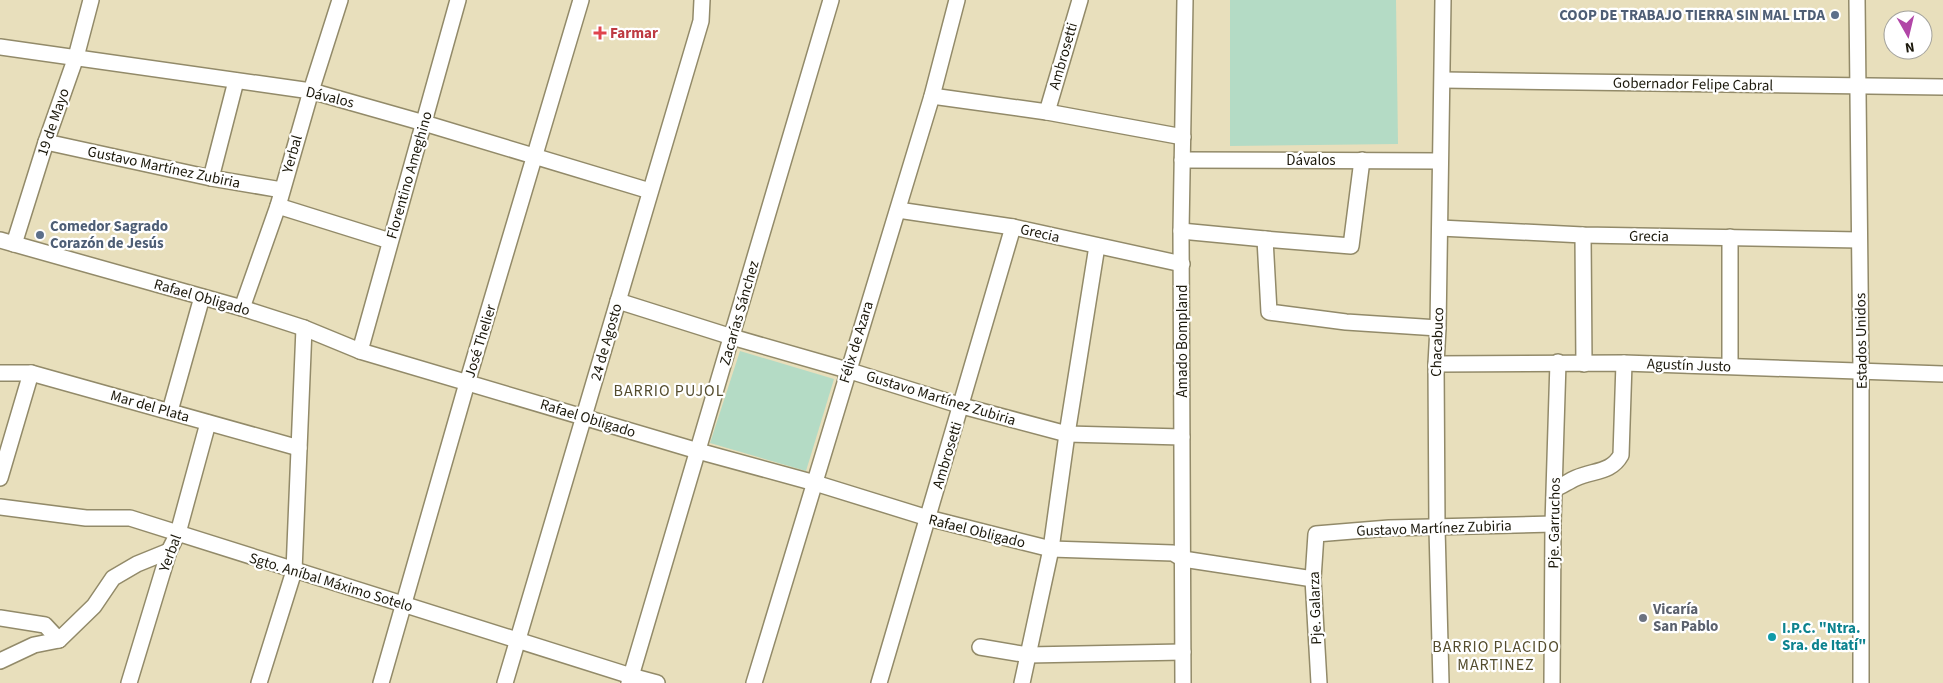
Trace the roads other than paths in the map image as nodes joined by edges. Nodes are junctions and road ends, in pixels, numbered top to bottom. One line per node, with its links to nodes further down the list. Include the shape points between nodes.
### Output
1 (91, 0): 13 (street, 19 de Mayo)
2 (340, 0): 18 (street, Yerbal)
3 (458, 0): 21 (street, Florentino Ameghino)
4 (582, 0): 24 (street, José Thelier)
5 (702, 0): 30 (street, 24 de Agosto, via 701,21)
6 (831, 0): 49 (street, Zacarías Sánchez)
7 (957, 0): 19 (street, Félix de Azara)
8 (1080, 0): 20 (street, Ambrosetti)
9 (1185, 0): 22 (street, Amado Bompland)
10 (1443, 0): 14 (street, Chacabuco)
11 (1857, 0): 16 (street, Estados Unidos)
12 (0, 47): 13 (street, Dávalos)
13 (76, 57): 15 (street, Dávalos); 23 (street, 19 de Mayo)
14 (1443, 80): 16 (street, Gobernador Felipe Cabral); 27 (street, Chacabuco)
15 (236, 81): 18 (street, Dávalos); 28 (street)
16 (1858, 87): 17 (street, Gobernador Felipe Cabral); 39 (street, Estados Unidos)
17 (1943, 88)
18 (311, 91): 21 (street, Dávalos); 29 (street, Yerbal)
19 (932, 96): 20 (street); 32 (street, Félix de Azara)
20 (1047, 112): 22 (street)
21 (424, 123): 24 (street, Dávalos); 40 (street, Florentino Ameghino)
22 (1183, 137): 25 (street, Amado Bompland)
23 (46, 142): 28 (street, Gustavo Martínez Zubiria); 41 (street, 19 de Mayo)
24 (536, 157): 30 (street, Dávalos); 61 (street, José Thelier)
25 (1182, 160): 26 (street, Dávalos); 35 (street, Amado Bompland)
26 (1362, 160): 27 (street, Dávalos); 38 (street, via 1351,246)
27 (1440, 162): 34 (street, Chacabuco)
28 (210, 178): 29 (street, Gustavo Martínez Zubiria)
29 (282, 190): 31 (street, Yerbal)
30 (650, 191): 45 (street, 24 de Agosto)
31 (278, 206): 40 (street); 46 (street, Yerbal)
32 (898, 210): 33 (street, Grecia); 56 (street, Félix de Azara)
33 (1013, 227): 42 (street, Grecia); 62 (street, Ambrosetti)
34 (1440, 228): 36 (street, Grecia); 48 (street, Chacabuco)
35 (1181, 231): 38 (street); 43 (street, Amado Bompland)
36 (1583, 235): 37 (street, Grecia); 54 (street)
37 (1730, 237): 39 (street, Grecia); 55 (street)
38 (1265, 240): 48 (street, via 1269,312 1346,322)
39 (1859, 240): 57 (street, Estados Unidos)
40 (390, 241): 50 (street, Florentino Ameghino)
41 (7, 242): 44 (street, Rafael Obligado)
42 (1097, 246): 43 (street, Grecia); 66 (street)
43 (1182, 264): 67 (street, Amado Bompland)
44 (202, 298): 46 (street, Rafael Obligado); 63 (street)
45 (618, 301): 49 (street, Gustavo Martínez Zubiria); 64 (street, 24 de Agosto)
46 (242, 308): 47 (street, Rafael Obligado)
47 (304, 328): 50 (street, Rafael Obligado); 68 (street)
48 (1438, 328): 53 (street, Chacabuco)
49 (732, 337): 56 (street, Gustavo Martínez Zubiria); 69 (street, Zacarías Sánchez)
50 (360, 351): 61 (street, Rafael Obligado)
51 (1558, 362): 53 (street, Agustín Justo); 54 (street, Agustín Justo); 72 (street, Pje. Garruchos)
52 (1624, 363): 54 (street, Agustín Justo); 55 (street, Agustín Justo); 72 (street, via 1621,455 1616,464 1576,478)
53 (1436, 364): 76 (street, Chacabuco)
54 (1584, 364)
55 (1730, 366): 57 (street, Agustín Justo)
56 (847, 370): 62 (street, Gustavo Martínez Zubiria); 71 (street, Félix de Azara)
57 (1861, 371): 60 (street, Agustín Justo); 105 (street, Estados Unidos)
58 (0, 373): 59 (street, Mar del Plata)
59 (32, 373): 63 (street, Mar del Plata); 70 (street)
60 (1943, 374)
61 (468, 383): 64 (street, Rafael Obligado); 84 (street, José Thelier)
62 (962, 406): 66 (street, Gustavo Martínez Zubiria); 74 (street, Ambrosetti)
63 (170, 411): 65 (street, Mar del Plata)
64 (584, 416): 69 (street, Rafael Obligado); 87 (street, 24 de Agosto)
65 (208, 423): 68 (street, Mar del Plata); 77 (street, Yerbal)
66 (1067, 434): 67 (street, Gustavo Martínez Zubiria); 79 (street)
67 (1182, 437): 81 (street, Amado Bompland)
68 (299, 448): 82 (street)
69 (698, 451): 71 (street, Rafael Obligado); 92 (street, Zacarías Sánchez)
70 (0, 478)
71 (815, 483): 74 (street, Rafael Obligado); 98 (street, Félix de Azara)
72 (1555, 490): 75 (street, Pje. Garruchos)
73 (0, 507): 77 (street, Sgto. Aníbal Máximo Sotelo, via 86,518 130,518)
74 (928, 518): 79 (street, Rafael Obligado); 99 (street, Ambrosetti)
75 (1553, 524): 76 (street, Gustavo Martínez Zubiria); 104 (street, Pje. Garruchos)
76 (1437, 528): 78 (street, Gustavo Martínez Zubiria); 103 (street, Chacabuco)
77 (178, 533): 80 (street, Yerbal); 82 (street, Sgto. Aníbal Máximo Sotelo)
78 (1316, 534): 83 (street, Pje. Galarza)
79 (1051, 549): 81 (street, Rafael Obligado, via 1172,553); 90 (street)
80 (168, 551): 86 (street, via 113,578 94,606); 93 (street, Yerbal)
81 (1183, 559): 83 (street); 89 (street, Amado Bompland)
82 (294, 571): 84 (street, Sgto. Aníbal Máximo Sotelo); 94 (street)
83 (1313, 579): 102 (street, Pje. Galarza)
84 (403, 605): 87 (street, Sgto. Aníbal Máximo Sotelo); 95 (street, José Thelier)
85 (0, 618): 86 (street, via 45,625)
86 (59, 640): 91 (street, via 34,645)
87 (517, 641): 92 (street, Sgto. Aníbal Máximo Sotelo); 96 (street, 24 de Agosto)
88 (980, 646): 90 (street)
89 (1183, 652): 90 (street); 101 (street, Amado Bompland)
90 (1028, 655): 100 (street)
91 (0, 661)
92 (630, 680): 97 (street, Sgto. Aníbal Máximo Sotelo)
93 (129, 683)
94 (259, 683)
95 (381, 683)
96 (505, 683)
97 (657, 683)
98 (754, 683)
99 (879, 683)
100 (1022, 683)
101 (1183, 683)
102 (1319, 683)
103 (1441, 683)
104 (1552, 683)
105 (1861, 683)

